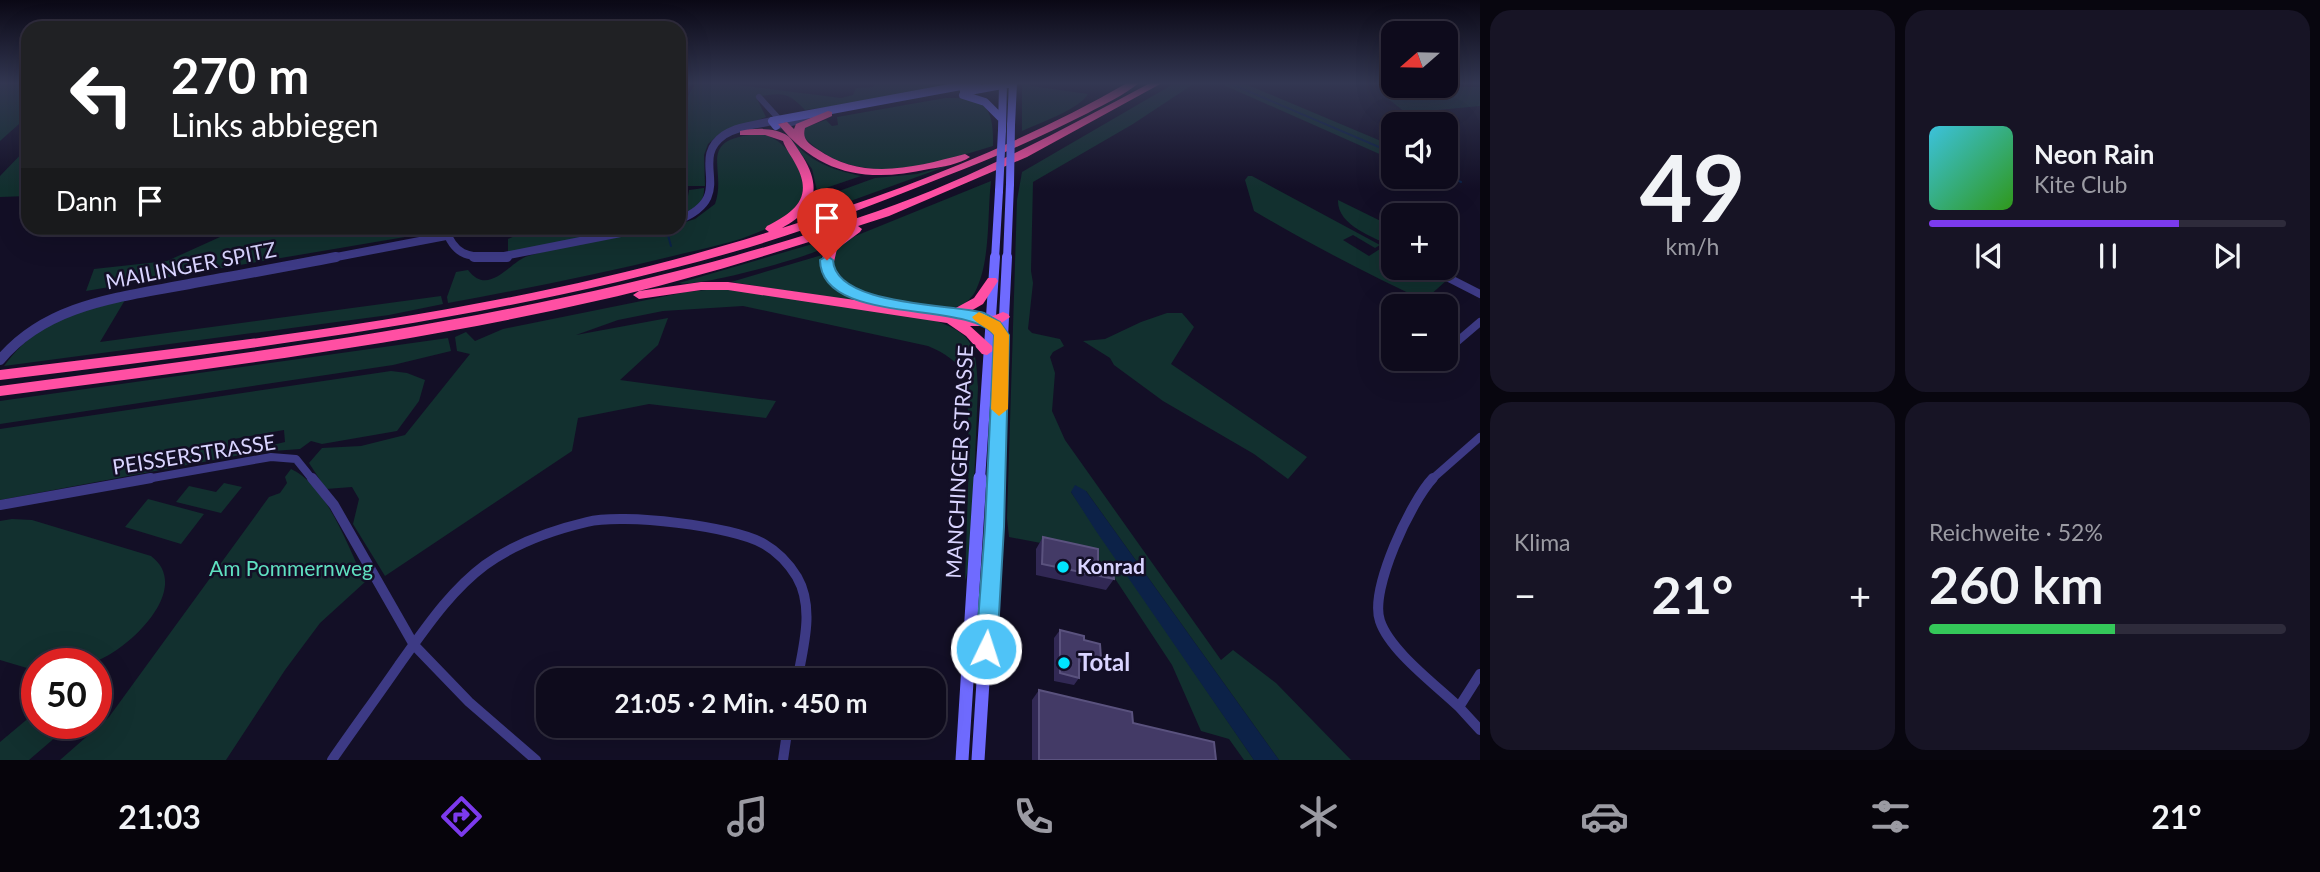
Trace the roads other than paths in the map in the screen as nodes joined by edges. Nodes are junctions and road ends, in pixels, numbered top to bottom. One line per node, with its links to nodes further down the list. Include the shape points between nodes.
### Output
1 (775, 118): 9 (street)
2 (796, 118): 9 (main road)
3 (800, 118): 9 (street)
4 (818, 118): 14 (highway, via 800,126 798,135)
5 (1001, 118): 22 (main road, MANCHINGER STRASSE, bridge)
6 (1011, 118): 26 (main road, MANCHINGER STRASSE, bridge)
7 (1065, 118): 12 (highway)
8 (1095, 118): 15 (highway, via 1000,166)
9 (777, 122): 10 (street); 11 (highway); 13 (street, via 729,133); 14 (highway)
10 (744, 134): 11 (highway, via 766,132); 13 (street)
11 (784, 138): 20 (highway, via 810,177 810,192 803,206 774,228)
12 (1020, 142): 14 (highway, via 889,173 845,168); 20 (highway, via 855,209)
13 (712, 149): 16 (street, via 710,198 699,212)
14 (805, 149)
15 (901, 206): 24 (highway, via 718,266); 25 (highway, via 835,243 827,260 830,274 843,288 872,300)
16 (686, 217)
17 (431, 235): 32 (street, MAILINGER SPITZ, via 90,303 31,330)
18 (447, 235): 19 (street, via 453,247 465,255 495,259)
19 (612, 235)
20 (705, 256): 33 (highway, via 482,306 358,328)
21 (1453, 280): 23 (street)
22 (992, 281): 25 (highway, via 983,298); 27 (main road, MANCHINGER STRASSE)
23 (1480, 294)
24 (526, 311): 25 (highway, via 711,285); 34 (highway, via 358,342)
25 (952, 316): 27 (highway); 31 (highway)
26 (1003, 317): 27 (highway); 29 (main road, MANCHINGER STRASSE)
27 (989, 322): 29 (highway); 31 (main road, MANCHINGER STRASSE)
28 (1480, 323): 30 (street)
29 (1001, 335): 47 (main road, MANCHINGER STRASSE, via 995,527)
30 (1458, 341)
31 (987, 350): 46 (main road, MANCHINGER STRASSE)
32 (0, 360)
33 (7, 374)
34 (3, 390)
35 (1480, 437): 40 (street, via 1425,488 1406,517 1378,611 1394,642)
36 (0, 505): 37 (street, PEISSERSTRASSE, via 271,457 296,459 334,505)
37 (414, 645): 38 (street, via 456,591 516,546 589,522 628,519 734,531 783,558 798,579 806,603); 43 (street); 44 (street, PEISSERSTRASSE, via 469,702)
38 (799, 668)
39 (1480, 674): 40 (street)
40 (1459, 707): 41 (street)
41 (1480, 730)
42 (787, 738): 45 (street)
43 (332, 760)
44 (536, 760)
45 (783, 760)
46 (962, 760)
47 (978, 760)

